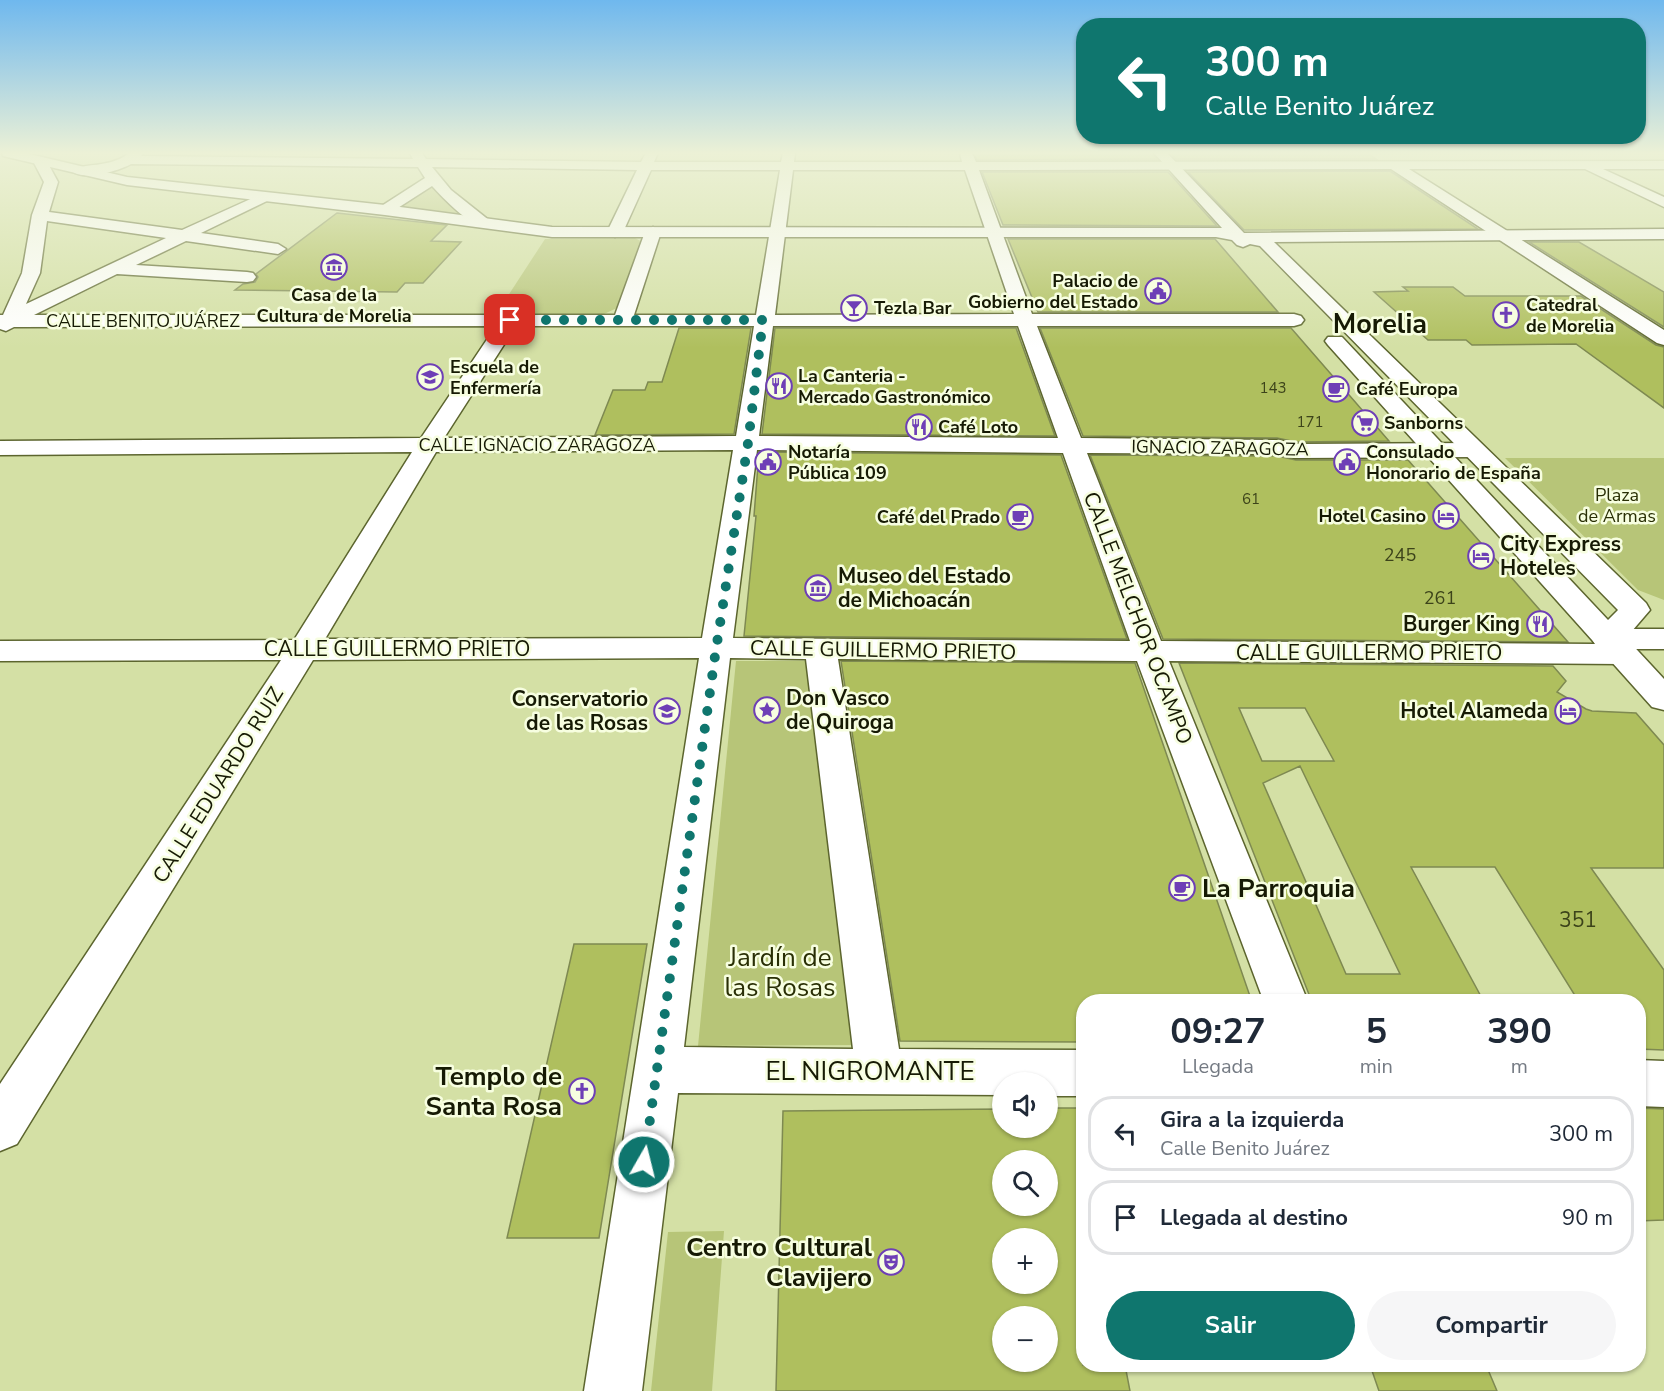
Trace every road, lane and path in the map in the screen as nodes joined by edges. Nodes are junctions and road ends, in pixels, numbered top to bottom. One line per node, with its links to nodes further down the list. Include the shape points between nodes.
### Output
1 (40, 218): 30 (street, via 31,273)
2 (61, 218): 17 (street)
3 (221, 218): 17 (street)
4 (442, 218): 11 (street)
5 (476, 218): 11 (street)
6 (622, 218): 12 (street)
7 (778, 218): 14 (street)
8 (988, 218): 15 (street, CALLE MELCHOR OCAMPO)
9 (1220, 218): 19 (street)
10 (1476, 218): 18 (street)
11 (485, 224): 12 (street)
12 (615, 232): 13 (street)
13 (653, 232): 14 (street); 26 (street)
14 (776, 232): 15 (street); 27 (street)
15 (993, 232): 19 (street, via 1216,232); 28 (street, CALLE MELCHOR OCAMPO)
16 (1664, 234): 18 (street)
17 (185, 235): 20 (street); 21 (street)
18 (1502, 235): 19 (street); 23 (street)
19 (1238, 237): 36 (street); 37 (street, via 1266,243)
20 (278, 249)
21 (114, 269): 22 (street); 30 (street)
22 (247, 277)
23 (1632, 319): 24 (street); 31 (street)
24 (1664, 319)
25 (510, 320): 26 (street, CALLE BENITO JUÁREZ); 30 (street, CALLE BENITO JUÁREZ); 33 (street, CALLE EDUARDO RUIZ)
26 (623, 320): 27 (street, CALLE BENITO JUÁREZ)
27 (763, 320): 28 (street, CALLE BENITO JUÁREZ); 32 (street)
28 (1025, 320): 29 (street, CALLE BENITO JUÁREZ); 34 (street, CALLE MELCHOR OCAMPO)
29 (1294, 320)
30 (5, 322)
31 (1664, 339)
32 (748, 443): 33 (street, CALLE IGNACIO ZARAGOZA); 34 (street, CALLE IGNACIO ZARAGOZA); 40 (street)
33 (428, 446): 35 (street, CALLE IGNACIO ZARAGOZA); 41 (street, CALLE EDUARDO RUIZ)
34 (1074, 446): 36 (street, IGNACIO ZARAGOZA); 44 (street, CALLE MELCHOR OCAMPO)
35 (0, 448)
36 (1435, 450): 37 (street, IGNACIO ZARAGOZA); 39 (street)
37 (1474, 450): 39 (street, via 1635,610)
38 (1664, 639): 39 (street, CALLE GUILLERMO PRIETO)
39 (1615, 646): 44 (street, CALLE GUILLERMO PRIETO); 45 (street)
40 (716, 648): 41 (street, CALLE GUILLERMO PRIETO); 42 (street, CALLE GUILLERMO PRIETO); 47 (street)
41 (304, 649): 43 (street, CALLE GUILLERMO PRIETO); 52 (street, CALLE EDUARDO RUIZ)
42 (821, 650): 44 (street, CALLE GUILLERMO PRIETO); 48 (street)
43 (0, 651)
44 (1150, 652): 46 (street, CALLE MELCHOR OCAMPO)
45 (1664, 699)
46 (1284, 994)
47 (657, 1070): 48 (street, EL NIGROMANTE); 53 (street)
48 (879, 1071): 49 (street, EL NIGROMANTE)
49 (1076, 1072)
50 (1646, 1083): 51 (street)
51 (1664, 1084)
52 (7, 1106)
53 (613, 1391)

